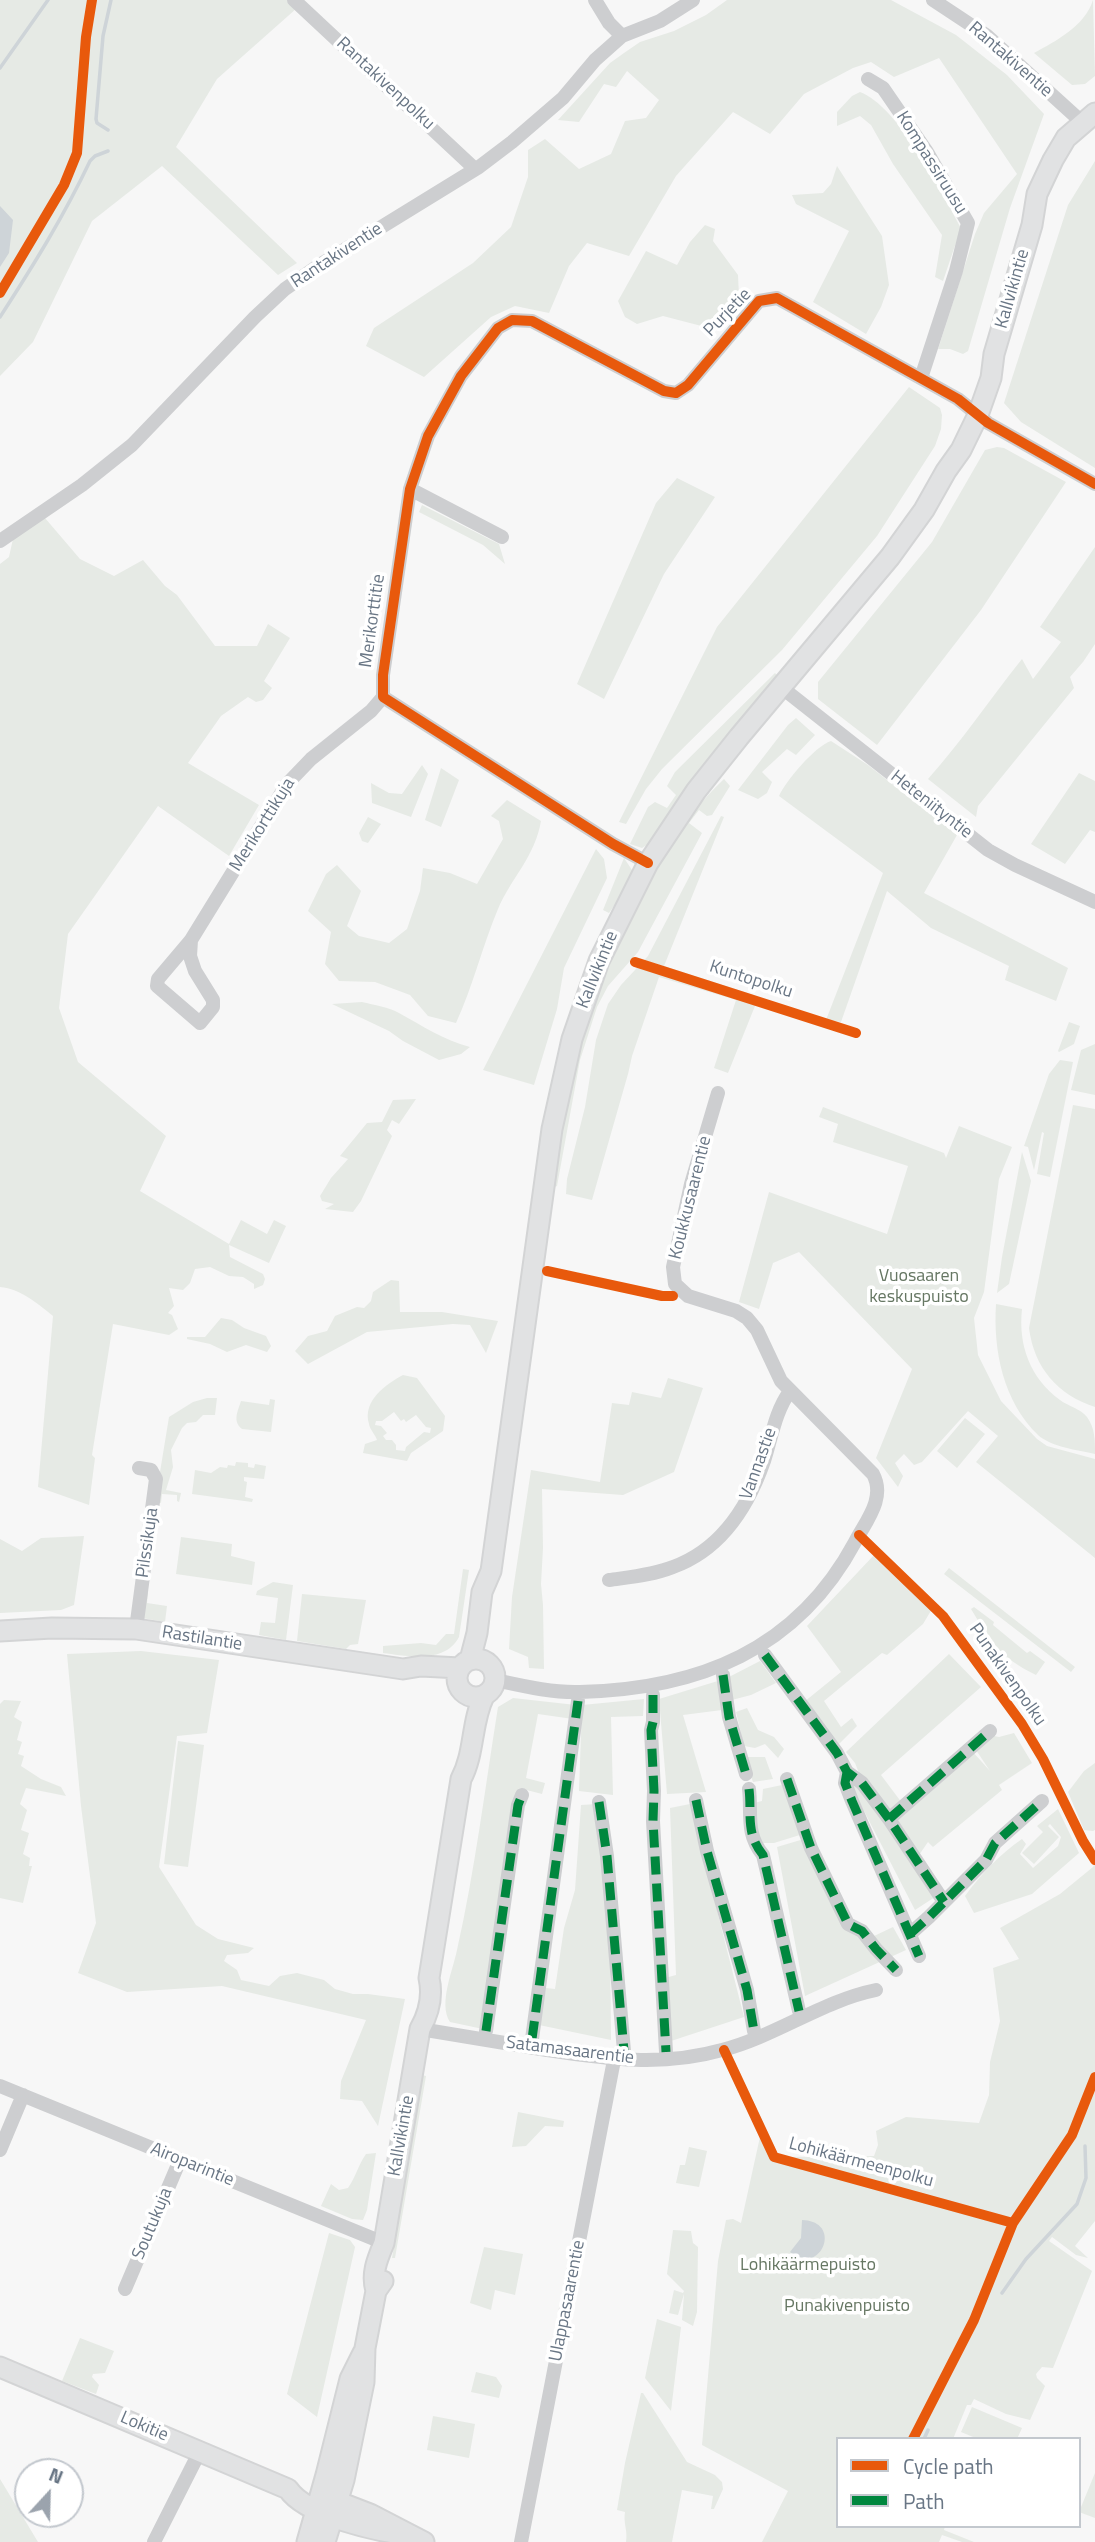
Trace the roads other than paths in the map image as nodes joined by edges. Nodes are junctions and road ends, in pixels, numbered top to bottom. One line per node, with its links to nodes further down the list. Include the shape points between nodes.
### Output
1 (294, 0): 8 (street, Rantakivenpolku)
2 (594, 0): 5 (street)
3 (693, 0): 5 (street, Rantakiventie, via 660,22)
4 (933, 0): 7 (street, Rantakiventie, via 986,35)
5 (622, 36): 8 (street, Rantakiventie, via 538,121)
6 (868, 79): 10 (street, Kompassiruusu, via 883,88 921,142 968,223)
7 (1090, 118): 11 (main road, Kallvikintie, via 1032,225)
8 (475, 169): 15 (street, Rantakiventie, via 285,289 132,444)
9 (520, 318): 10 (street, Purjetie, via 676,393 688,385 759,301 777,298); 13 (street, Merikorttitie, via 498,328 462,374 428,436)
10 (921, 378): 11 (street, Purjetie)
11 (973, 411): 12 (street, Purjetie); 16 (main road, Kallvikintie, via 924,510)
12 (1095, 484)
13 (410, 489): 14 (street); 17 (street, Merikorttitie)
14 (502, 537)
15 (0, 541)
16 (781, 687): 18 (main road, Kallvikintie, via 696,791); 19 (street, Heteniityntie, via 1001,858)
17 (383, 697): 18 (street); 20 (street, Merikorttikuja, via 288,783)
18 (648, 863): 29 (main road, Kallvikintie, via 599,961 558,1096 491,1571 495,1594 488,1643)
19 (1095, 902)
20 (191, 940): 20 (street, Merikorttikuja, via 156,983 200,1023 213,1000 195,971)
21 (718, 1093): 22 (street, Koukkusaarentie, via 691,1184 673,1277 688,1296 747,1318 777,1376)
22 (790, 1391): 24 (street, Vannastie, via 777,1412 754,1488 725,1533 675,1567); 29 (street, Koukkusaarentie, via 873,1474 878,1488 875,1504 844,1562 799,1617 742,1657 672,1681 579,1692)
23 (139, 1468): 25 (street, Pilssikuja, via 151,1470 156,1483)
24 (609, 1580)
25 (136, 1629): 26 (main road, Rastilantie); 29 (main road, Rastilantie, via 403,1669 417,1676)
26 (0, 1631)
27 (765, 1655): 33 (street)
28 (723, 1675): 45 (street, via 747,1781 755,1845 763,1855)
29 (475, 1678): 46 (main road, Kallvikintie, via 477,1715 470,1762 461,1779 429,1978 432,1992)
30 (653, 1695): 50 (street, via 653,1821)
31 (579, 1701): 49 (street)
32 (990, 1731): 39 (street)
33 (847, 1772): 39 (street, via 862,1783); 41 (street, via 845,1783)
34 (787, 1779): 43 (street, via 811,1848 848,1924 862,1931)
35 (522, 1795): 47 (street)
36 (696, 1800): 48 (street)
37 (1042, 1801): 40 (street, via 995,1843 986,1860)
38 (599, 1802): 51 (street, Ulappasaarentie, via 607,1856)
39 (888, 1819): 40 (street)
40 (944, 1902): 41 (street)
41 (910, 1934): 42 (street)
42 (919, 1956)
43 (896, 1969)
44 (876, 1990): 51 (street, Satamasaarentie, via 849,1995 724,2050 667,2060)
45 (799, 2011)
46 (420, 2029): 51 (street, Satamasaarentie); 56 (main road, Kallvikintie)
47 (486, 2031)
48 (754, 2031)
49 (532, 2039)
50 (666, 2052)
51 (619, 2056): 65 (street, Ulappasaarentie)
52 (0, 2086): 53 (street, Airoparintie)
53 (23, 2095): 54 (street); 55 (street, Airoparintie)
54 (0, 2150)
55 (180, 2160): 56 (street, Airoparintie); 57 (street, Soutukuja)
56 (384, 2243): 60 (main road, Kallvikintie, via 383,2282 376,2291 365,2348 350,2379)
57 (125, 2289)
58 (0, 2367): 59 (main road, Lokitie)
59 (200, 2451): 60 (main road, Lokitie, via 288,2489 296,2487); 62 (street)
60 (327, 2506): 61 (main road, Lokitie, via 386,2532); 63 (main road, Kallvikintie); 64 (main road, Kallvikintie)
61 (416, 2539)
62 (154, 2542)
63 (307, 2542)
64 (325, 2542)
65 (521, 2542)

